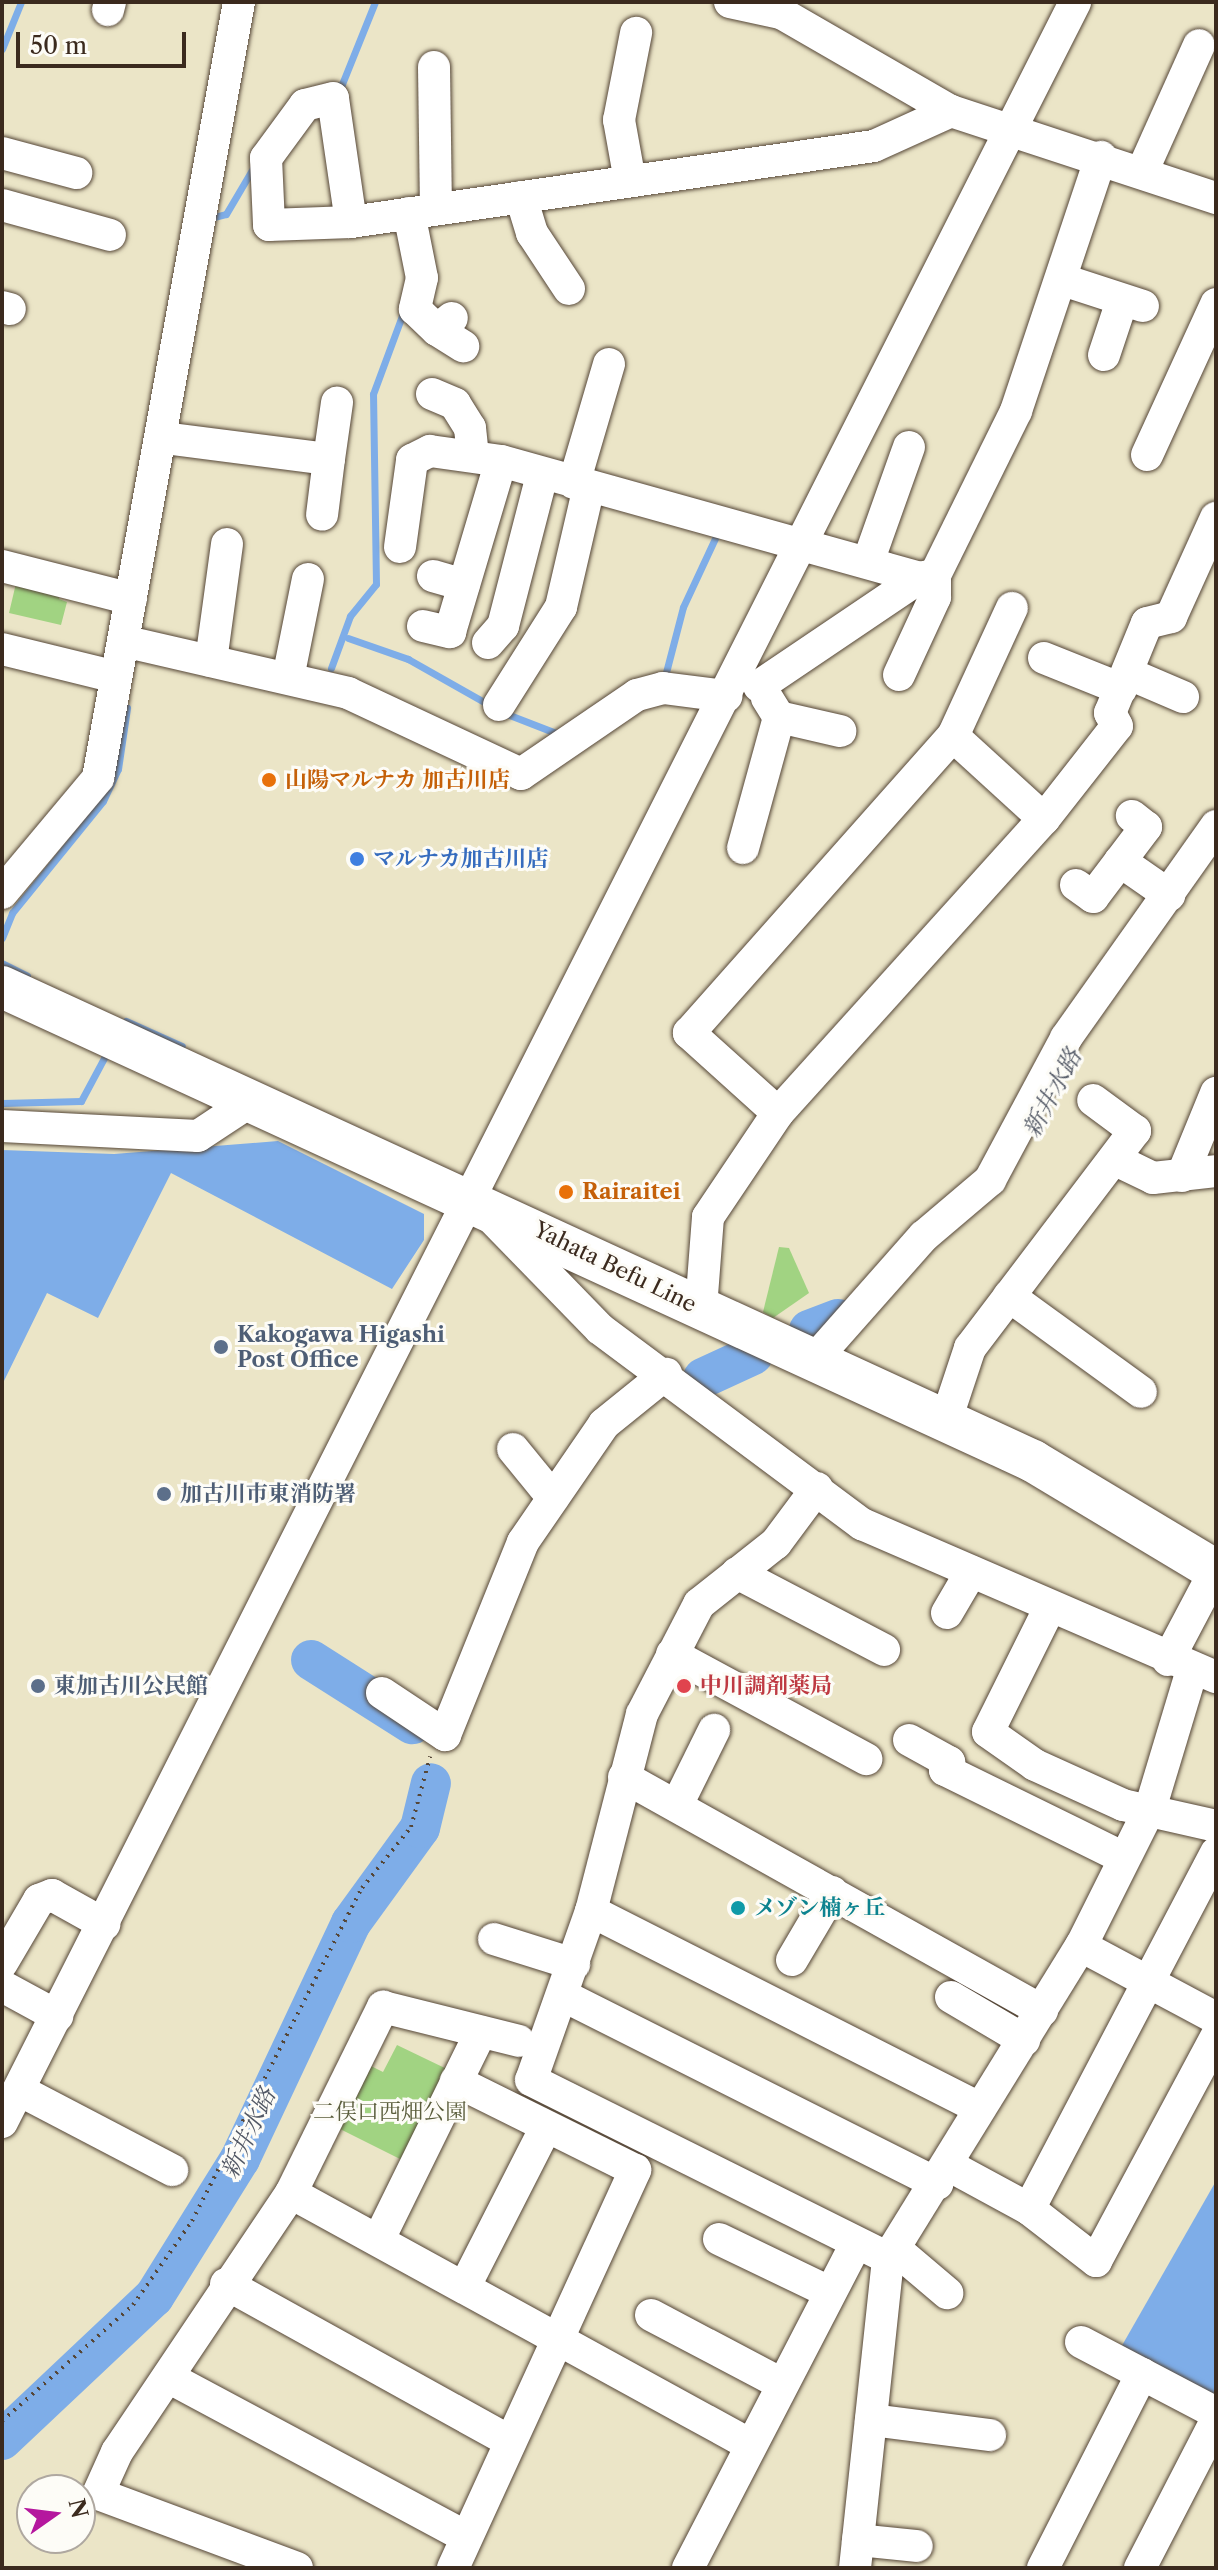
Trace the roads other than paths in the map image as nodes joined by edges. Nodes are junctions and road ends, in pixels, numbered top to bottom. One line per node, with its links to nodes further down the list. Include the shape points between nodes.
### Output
1 (239, 2): 28 (street)
2 (730, 2): 7 (street, via 781,13)
3 (1075, 2): 8 (street)
4 (636, 33): 13 (street, via 619,120)
5 (1199, 45): 11 (street)
6 (434, 67): 17 (street, via 421,100)
7 (951, 111): 8 (street); 13 (street, via 874,146)
8 (1009, 134): 10 (street); 38 (street)
9 (2, 153): 12 (street)
10 (1101, 157): 11 (street); 20 (street)
11 (1142, 172): 15 (street)
12 (76, 173)
13 (630, 181): 14 (street)
14 (521, 197): 17 (street); 21 (street, via 532,233)
15 (1216, 198)
16 (2, 205): 19 (street)
17 (422, 211): 18 (street); 23 (street, via 422,278 415,309)
18 (351, 222)
19 (110, 235)
20 (1063, 280): 24 (street, via 1132,303); 42 (street, via 1016,411)
21 (569, 289)
22 (1216, 304): 30 (street)
23 (451, 331)
24 (1104, 355)
25 (609, 364): 34 (street)
26 (432, 394): 32 (street, via 455,404)
27 (337, 403): 31 (street)
28 (164, 438): 31 (street); 44 (street)
29 (909, 447): 40 (street)
30 (1147, 455)
31 (329, 459): 35 (street)
32 (487, 459): 33 (street); 39 (street, via 430,451 412,460); 46 (street, via 449,580 450,632)
33 (542, 475): 34 (street); 48 (street, via 503,626)
34 (582, 485): 38 (street); 59 (street, via 561,607)
35 (322, 515)
36 (1209, 517): 56 (street, via 1171,617 1147,623)
37 (227, 544): 51 (street)
38 (806, 545): 40 (street); 53 (street)
39 (400, 547)
40 (868, 562): 42 (street)
41 (2, 566): 44 (street)
42 (927, 577): 52 (street, via 935,597); 53 (street)
43 (308, 579): 55 (street)
44 (131, 599): 47 (street)
45 (1012, 608): 62 (street)
46 (423, 626)
47 (123, 641): 51 (street); 54 (street)
48 (488, 643)
49 (2, 649): 54 (street)
50 (1044, 658): 56 (street)
51 (211, 661): 55 (street)
52 (911, 672)
53 (753, 674): 57 (street); 60 (street)
54 (116, 677): 69 (street, via 98,778)
55 (288, 678): 57 (street, via 348,693 521,774 637,695 663,688)
56 (1124, 681): 58 (street); 64 (street, via 1110,713 1117,726)
57 (726, 696): 80 (street)
58 (1183, 697)
59 (499, 705)
60 (779, 717): 61 (street); 66 (street)
61 (840, 731)
62 (953, 736): 64 (street); 75 (street, via 689,1033)
63 (1132, 816): 67 (street, via 1146,827)
64 (1044, 819): 75 (street)
65 (1216, 826): 70 (street)
66 (753, 836)
67 (1120, 861): 68 (street, via 1093,897); 70 (street)
68 (1076, 885)
69 (2, 893)
70 (1169, 895): 83 (street, via 1066,1038 990,1180 924,1236)
71 (2, 987): 74 (main road, Yahata Befu Line)
72 (1216, 1093): 79 (street)
73 (1093, 1100): 77 (street, via 1135,1131)
74 (248, 1103): 76 (street, via 198,1136); 80 (main road, Yahata Befu Line)
75 (778, 1113): 82 (street, via 708,1217)
76 (2, 1126)
77 (1116, 1160): 79 (street, via 1153,1178); 81 (street)
78 (1216, 1171): 79 (street)
79 (1182, 1176)
80 (474, 1200): 82 (main road, Yahata Befu Line); 84 (street, via 600,1329); 110 (street)
81 (1009, 1296): 85 (street, via 1106,1380); 86 (street, via 970,1348)
82 (701, 1308): 83 (main road, Yahata Befu Line)
83 (815, 1359): 86 (main road, Yahata Befu Line)
84 (666, 1374): 88 (street); 89 (street, via 604,1424)
85 (1141, 1392)
86 (946, 1420): 90 (main road, Yahata Befu Line, via 1033,1461)
87 (513, 1449): 89 (street)
88 (817, 1488): 91 (street, via 862,1524); 92 (street, via 776,1543)
89 (553, 1498): 98 (street, via 523,1542 445,1735)
90 (1216, 1570): 97 (street)
91 (971, 1572): 93 (street); 94 (street)
92 (737, 1573): 95 (street); 96 (street, via 699,1604)
93 (1049, 1609): 97 (street); 104 (street, via 988,1732 1035,1765 1123,1805)
94 (947, 1613)
95 (884, 1650)
96 (672, 1654): 101 (street); 102 (street, via 642,1714)
97 (1192, 1669): 104 (street)
98 (382, 1693)
99 (714, 1730): 103 (street)
100 (909, 1740): 107 (street, via 949,1762 945,1770)
101 (866, 1759)
102 (624, 1777): 103 (street); 109 (street)
103 (677, 1805): 108 (street)
104 (1151, 1806): 105 (street); 107 (street)
105 (1216, 1826)
106 (1216, 1853): 116 (street)
107 (1124, 1858): 112 (street)
108 (832, 1892): 113 (street); 120 (street)
109 (591, 1911): 115 (street); 129 (street)
110 (104, 1924): 114 (street, via 52,1895 39,1900); 121 (street)
111 (494, 1939): 115 (street)
112 (1081, 1946): 116 (street); 120 (street)
113 (792, 1960)
114 (2, 1963)
115 (574, 1964): 118 (street)
116 (1149, 1982): 122 (street); 135 (street)
117 (2, 1986): 121 (street)
118 (564, 1996): 133 (street); 138 (street, via 531,2080)
119 (951, 1997): 125 (street)
120 (1042, 2011): 125 (street)
121 (57, 2016): 128 (street)
122 (1216, 2018)
123 (481, 2032): 126 (street); 127 (street); 134 (street, via 383,2007)
124 (1216, 2037): 135 (street, via 1096,2261)
125 (1024, 2040): 129 (street)
126 (519, 2041)
127 (456, 2081): 131 (street); 136 (street)
128 (19, 2090): 130 (street); 132 (street)
129 (980, 2108): 133 (street)
130 (2, 2122)
131 (546, 2127): 141 (street); 145 (street, via 635,2170)
132 (172, 2170)
133 (942, 2175): 135 (street); 139 (street)
134 (291, 2193): 136 (street); 140 (street)
135 (1029, 2209)
136 (379, 2239): 141 (street)
137 (719, 2239): 142 (street)
138 (856, 2244): 139 (street); 142 (street)
139 (891, 2253): 143 (street); 151 (street)
140 (226, 2284): 148 (street); 154 (street)
141 (465, 2286): 145 (street)
142 (829, 2292): 149 (street)
143 (947, 2293)
144 (651, 2315): 149 (street)
145 (557, 2337): 154 (street); 155 (street)
146 (1081, 2342): 147 (street)
147 (1142, 2374): 150 (street); 162 (street)
148 (168, 2377): 156 (street); 159 (street, via 98,2494)
149 (780, 2383): 155 (street)
150 (1216, 2413)
151 (871, 2420): 153 (street); 158 (street)
152 (1216, 2421): 163 (street)
153 (990, 2435)
154 (509, 2441): 156 (street)
155 (747, 2443): 161 (street)
156 (464, 2536): 160 (street)
157 (917, 2546): 158 (street)
158 (856, 2554)
159 (297, 2568)
160 (453, 2568)
161 (688, 2568)
162 (1043, 2568)
163 (1140, 2568)

